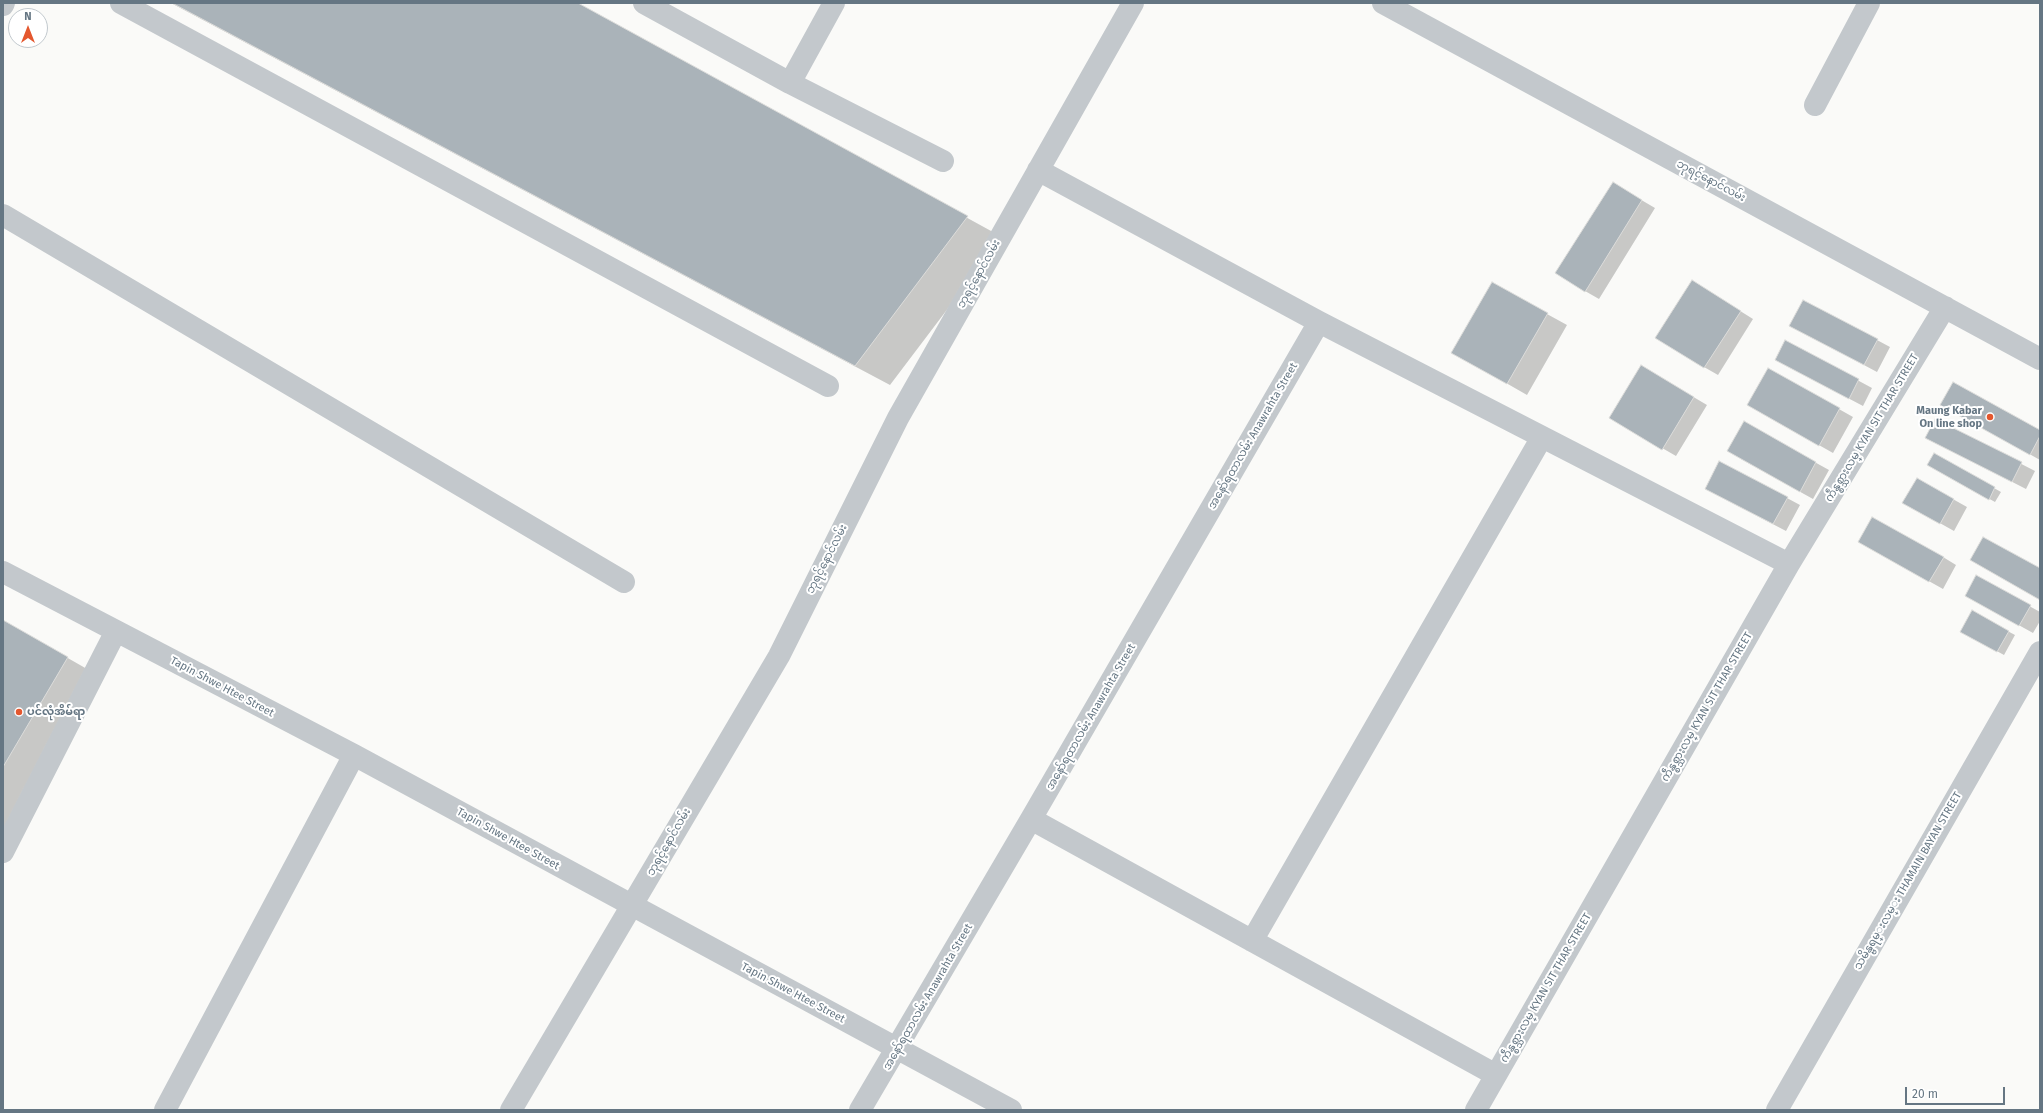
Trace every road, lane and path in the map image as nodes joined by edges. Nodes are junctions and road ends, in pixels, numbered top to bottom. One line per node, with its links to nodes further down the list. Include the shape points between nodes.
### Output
1 (121, 3): 15 (street)
2 (644, 3): 7 (street)
3 (834, 3): 7 (street)
4 (1133, 3): 10 (street, ဘုရင့်နောင်လမ်း)
5 (1383, 3): 12 (street, ဘုရင့်နောင်လမ်း)
6 (1869, 3): 8 (street)
7 (790, 83): 9 (street)
8 (1815, 105)
9 (943, 161)
10 (1038, 170): 13 (street); 25 (street, ဘုရင့်နောင်လမ်း, via 898,418 779,656)
11 (3, 215): 19 (street)
12 (1945, 307): 14 (street, ဘုရင့်နောင်လမ်း); 17 (street, ကဵန္စစ္သားလမ္ KYAN SIT THAR STREET)
13 (1319, 322): 16 (street); 23 (street, အနော်ရထာလမ်း Anawrahta Street)
14 (2040, 359)
15 (828, 386)
16 (1542, 437): 17 (street); 26 (street)
17 (1789, 564): 28 (street, ကဵန္စစ္သားလမ္ KYAN SIT THAR STREET)
18 (3, 572): 20 (street, Tapin Shwe Htee Street)
19 (624, 582)
20 (116, 631): 22 (street, Tapin Shwe Htee Street); 24 (street)
21 (2040, 652): 34 (street, သမိန္ဗရမ္းလမ္း THAMAIN BAYAN STREET)
22 (354, 755): 25 (street, Tapin Shwe Htee Street); 29 (street)
23 (1031, 819): 26 (street); 27 (street, အနော်ရထာလမ်း Anawrahta Street)
24 (3, 852)
25 (631, 907): 27 (street, Tapin Shwe Htee Street); 30 (street, ဘုရင့်နောင်လမ်း)
26 (1252, 941): 28 (street)
27 (897, 1049): 31 (street, အနော်ရထာလမ်း Anawrahta Street); 32 (street, Tapin Shwe Htee Street)
28 (1496, 1075): 33 (street, ကဵန္စစ္သားလမ္ KYAN SIT THAR STREET)
29 (164, 1110)
30 (511, 1110)
31 (860, 1110)
32 (1011, 1110)
33 (1476, 1110)
34 (1777, 1110)

